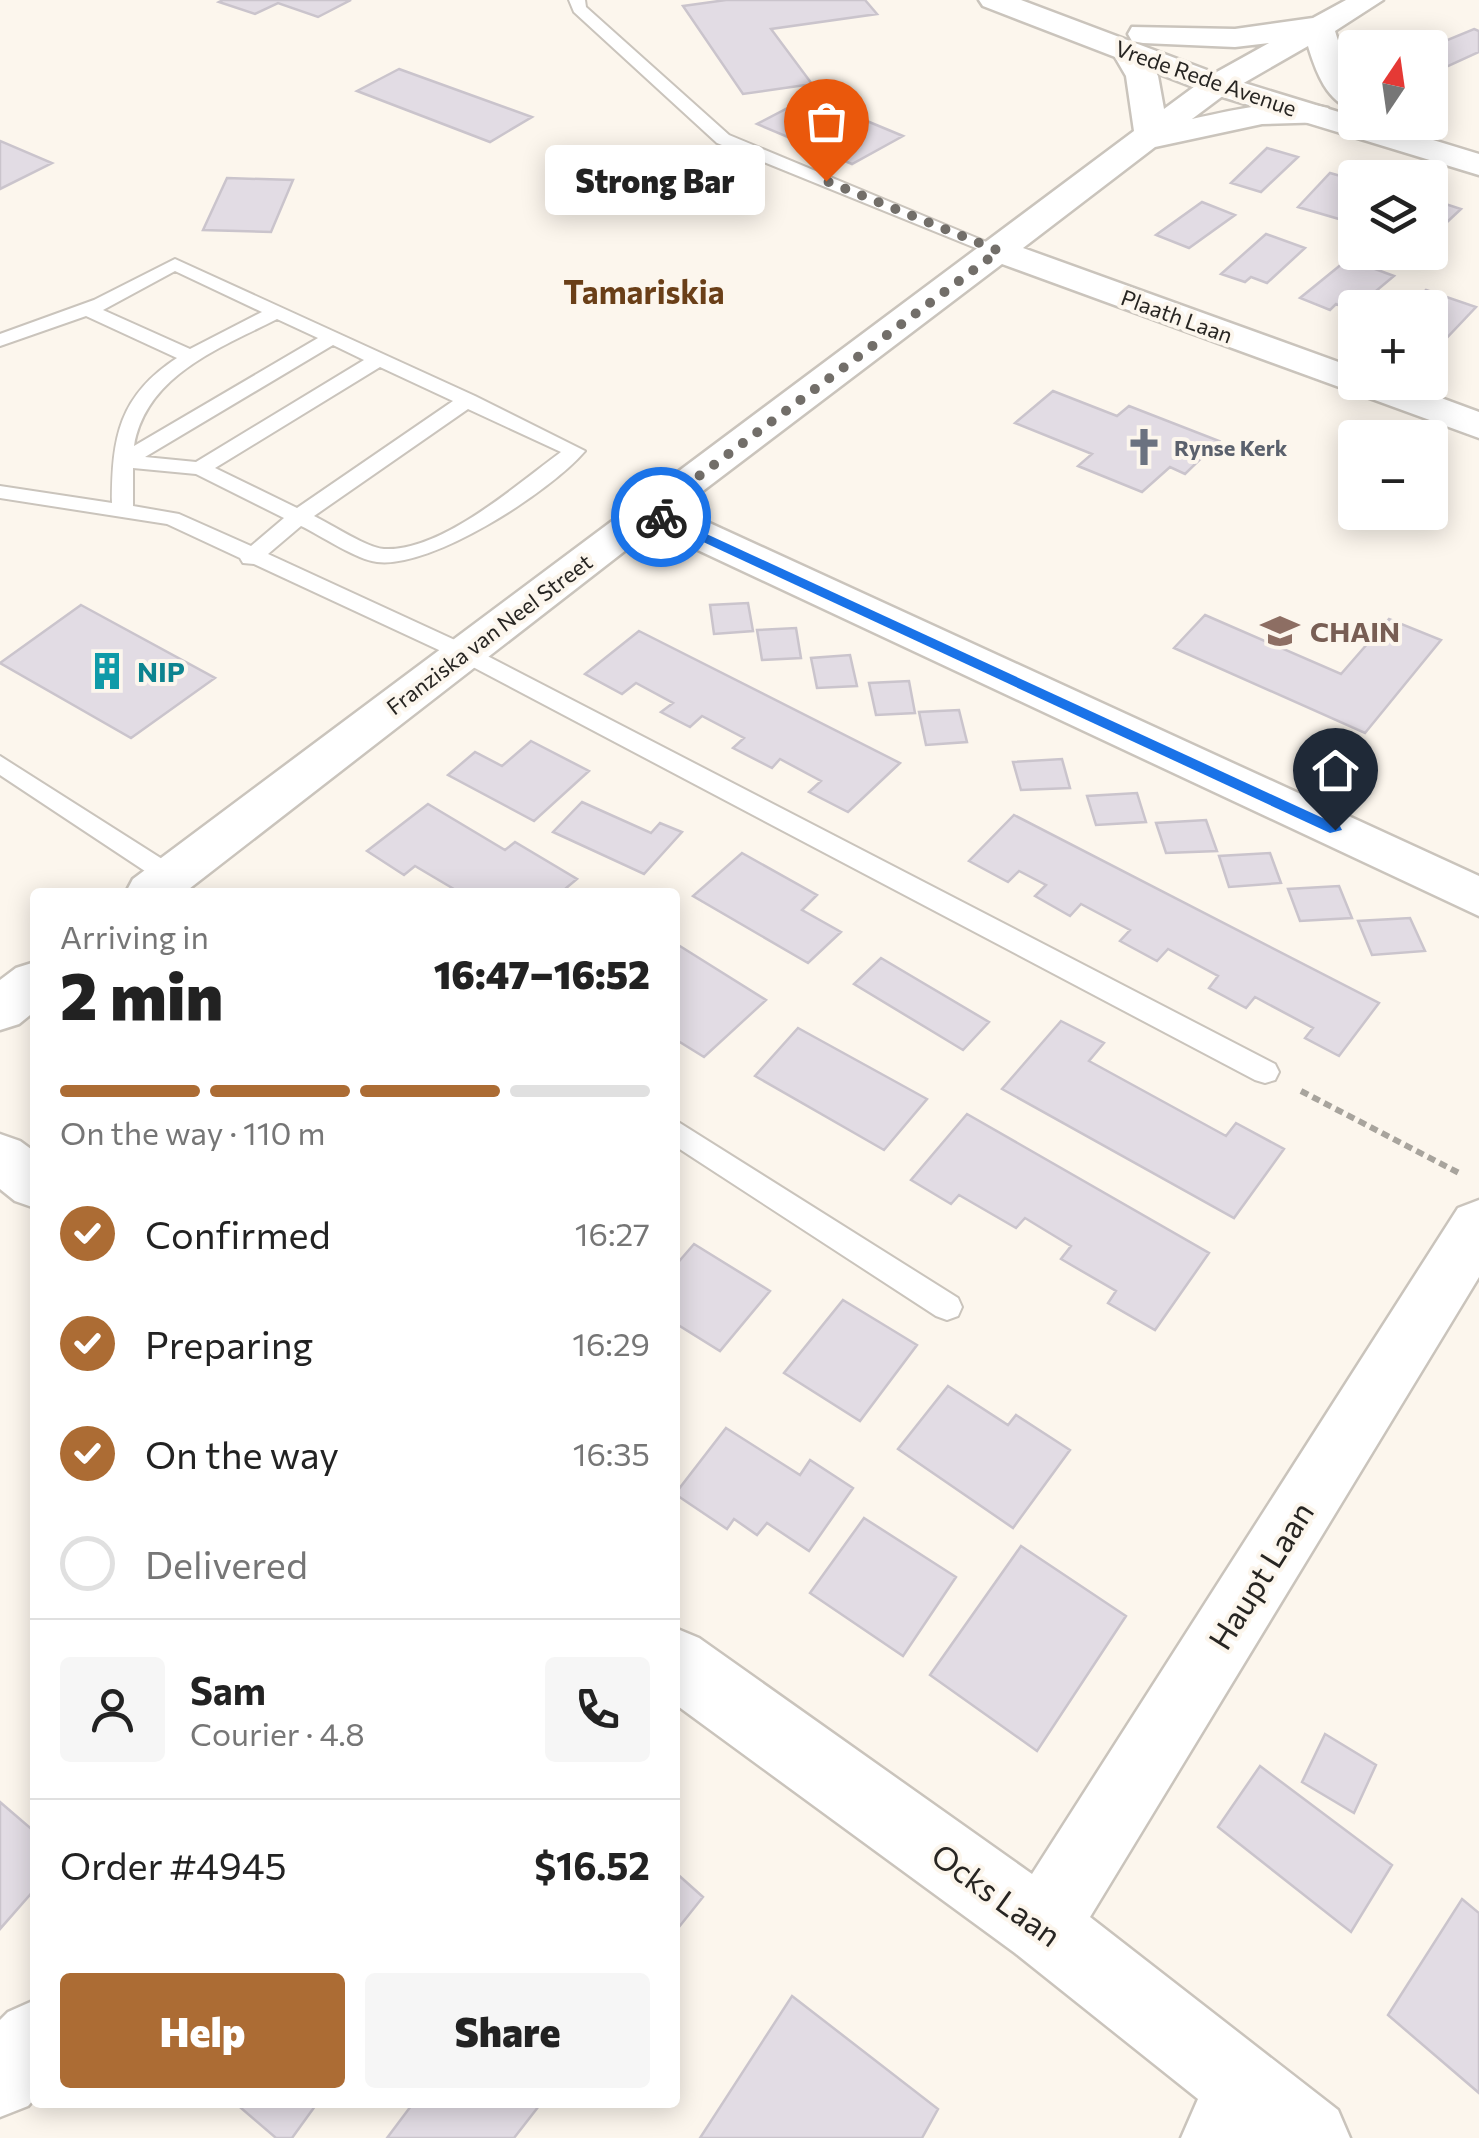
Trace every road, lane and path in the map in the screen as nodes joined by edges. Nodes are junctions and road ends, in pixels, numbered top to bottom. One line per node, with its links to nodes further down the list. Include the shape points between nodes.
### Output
1 (577, 0): 15 (lane, via 578,9 723,139)
2 (994, 0): 6 (street, Vrede Rede Avenue)
3 (1045, 0): 6 (street, Vrede Rede Avenue)
4 (1368, 0): 5 (street, Franziska van Neel Street)
5 (1318, 27): 6 (street); 7 (street, Franziska van Neel Street); 8 (street)
6 (1136, 43): 7 (street, Vrede Rede Avenue); 12 (street)
7 (1228, 77): 9 (street, Vrede Rede Avenue); 10 (street, Vrede Rede Avenue); 12 (street, Franziska van Neel Street)
8 (1338, 82)
9 (1338, 100)
10 (1316, 115): 12 (street, via 1262,114); 14 (street, Vrede Rede Avenue)
11 (1448, 135): 13 (street)
12 (1152, 138): 15 (street, Franziska van Neel Street)
13 (1479, 145)
14 (1479, 165)
15 (999, 251): 22 (street, Plaath Laan); 30 (street, Franziska van Neel Street)
16 (89, 310): 17 (lane, via 175,264); 19 (lane); 20 (lane)
17 (277, 311): 18 (lane); 20 (lane)
18 (333, 337): 21 (lane); 26 (lane)
19 (0, 340)
20 (193, 358): 26 (lane, via 146,393 130,420)
21 (378, 359): 23 (lane); 27 (lane)
22 (1338, 375)
23 (468, 400): 31 (lane); 31 (lane, via 575,450 451,540 427,549 380,556)
24 (1408, 400): 25 (street, Plaath Laan)
25 (1479, 426)
26 (123, 461): 27 (lane); 29 (lane)
27 (200, 468): 31 (lane)
28 (0, 492): 29 (lane)
29 (123, 511): 32 (lane, via 172,518)
30 (651, 512): 33 (street, Franziska van Neel Street); 36 (street)
31 (299, 516): 32 (lane)
32 (252, 558): 33 (lane)
33 (462, 652): 35 (street, Franziska van Neel Street); 39 (lane)
34 (0, 764): 35 (lane)
35 (161, 884)
36 (1479, 896)
37 (30, 986): 38 (street)
38 (0, 1009)
39 (1265, 1072): 43 (path)
40 (680, 1134): 44 (lane)
41 (0, 1157): 42 (street)
42 (30, 1180)
43 (1471, 1200): 46 (street, Haupt Laan)
44 (947, 1308)
45 (680, 1666): 46 (street, Ocks Laan)
46 (1042, 1926): 49 (street, Ocks Laan)
47 (30, 2045): 48 (street)
48 (0, 2078)
49 (1234, 2113): 50 (street, Ocks Laan)
50 (1310, 2138)

